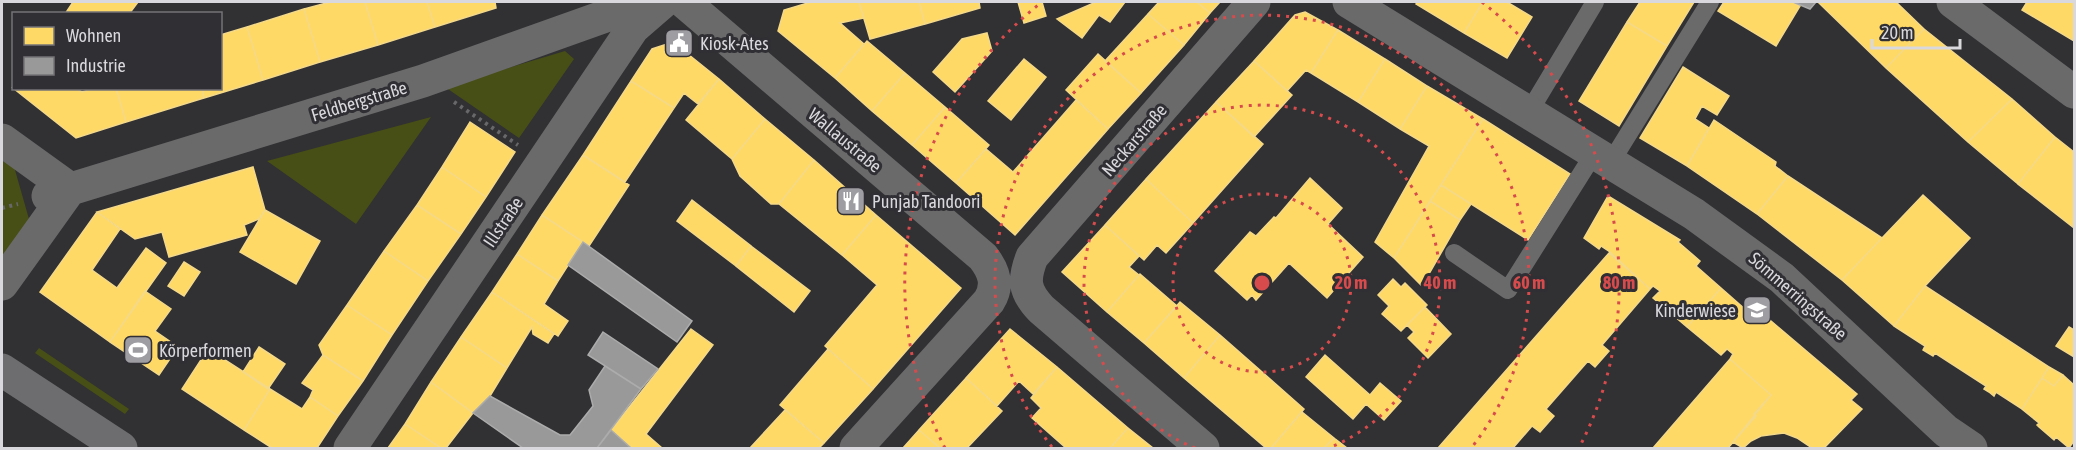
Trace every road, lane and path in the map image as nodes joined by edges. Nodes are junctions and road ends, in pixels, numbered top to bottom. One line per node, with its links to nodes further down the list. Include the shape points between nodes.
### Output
1 (645, 2): 9 (street, Feldbergstraße)
2 (663, 2): 14 (street, Illstraße, via 633,28)
3 (684, 2): 18 (street, Wallaustraße, via 983,257 994,274)
4 (1254, 2): 18 (street, Neckarstraße, via 1032,257 1027,272)
5 (1349, 2): 11 (street, Sömmerringstraße)
6 (1595, 2): 11 (lane)
7 (1710, 2): 13 (lane)
8 (1953, 2): 10 (street)
9 (423, 81): 14 (path); 15 (street, Feldbergstraße)
10 (2074, 92)
11 (1529, 112): 13 (street, Sömmerringstraße)
12 (2, 140): 15 (street)
13 (1603, 157): 16 (lane, via 1508,290); 24 (street, Sömmerringstraße, via 1694,214 1782,278 1946,431)
14 (543, 162): 21 (street, Illstraße)
15 (59, 193): 17 (street)
16 (1454, 253)
17 (2, 284)
18 (1011, 286): 22 (street, Neckarstraße, via 989,301); 23 (street, Wallaustraße, via 1032,298)
19 (2, 370): 20 (main road)
20 (121, 448)
21 (350, 448)
22 (856, 448)
23 (1203, 448)
24 (1971, 448)

